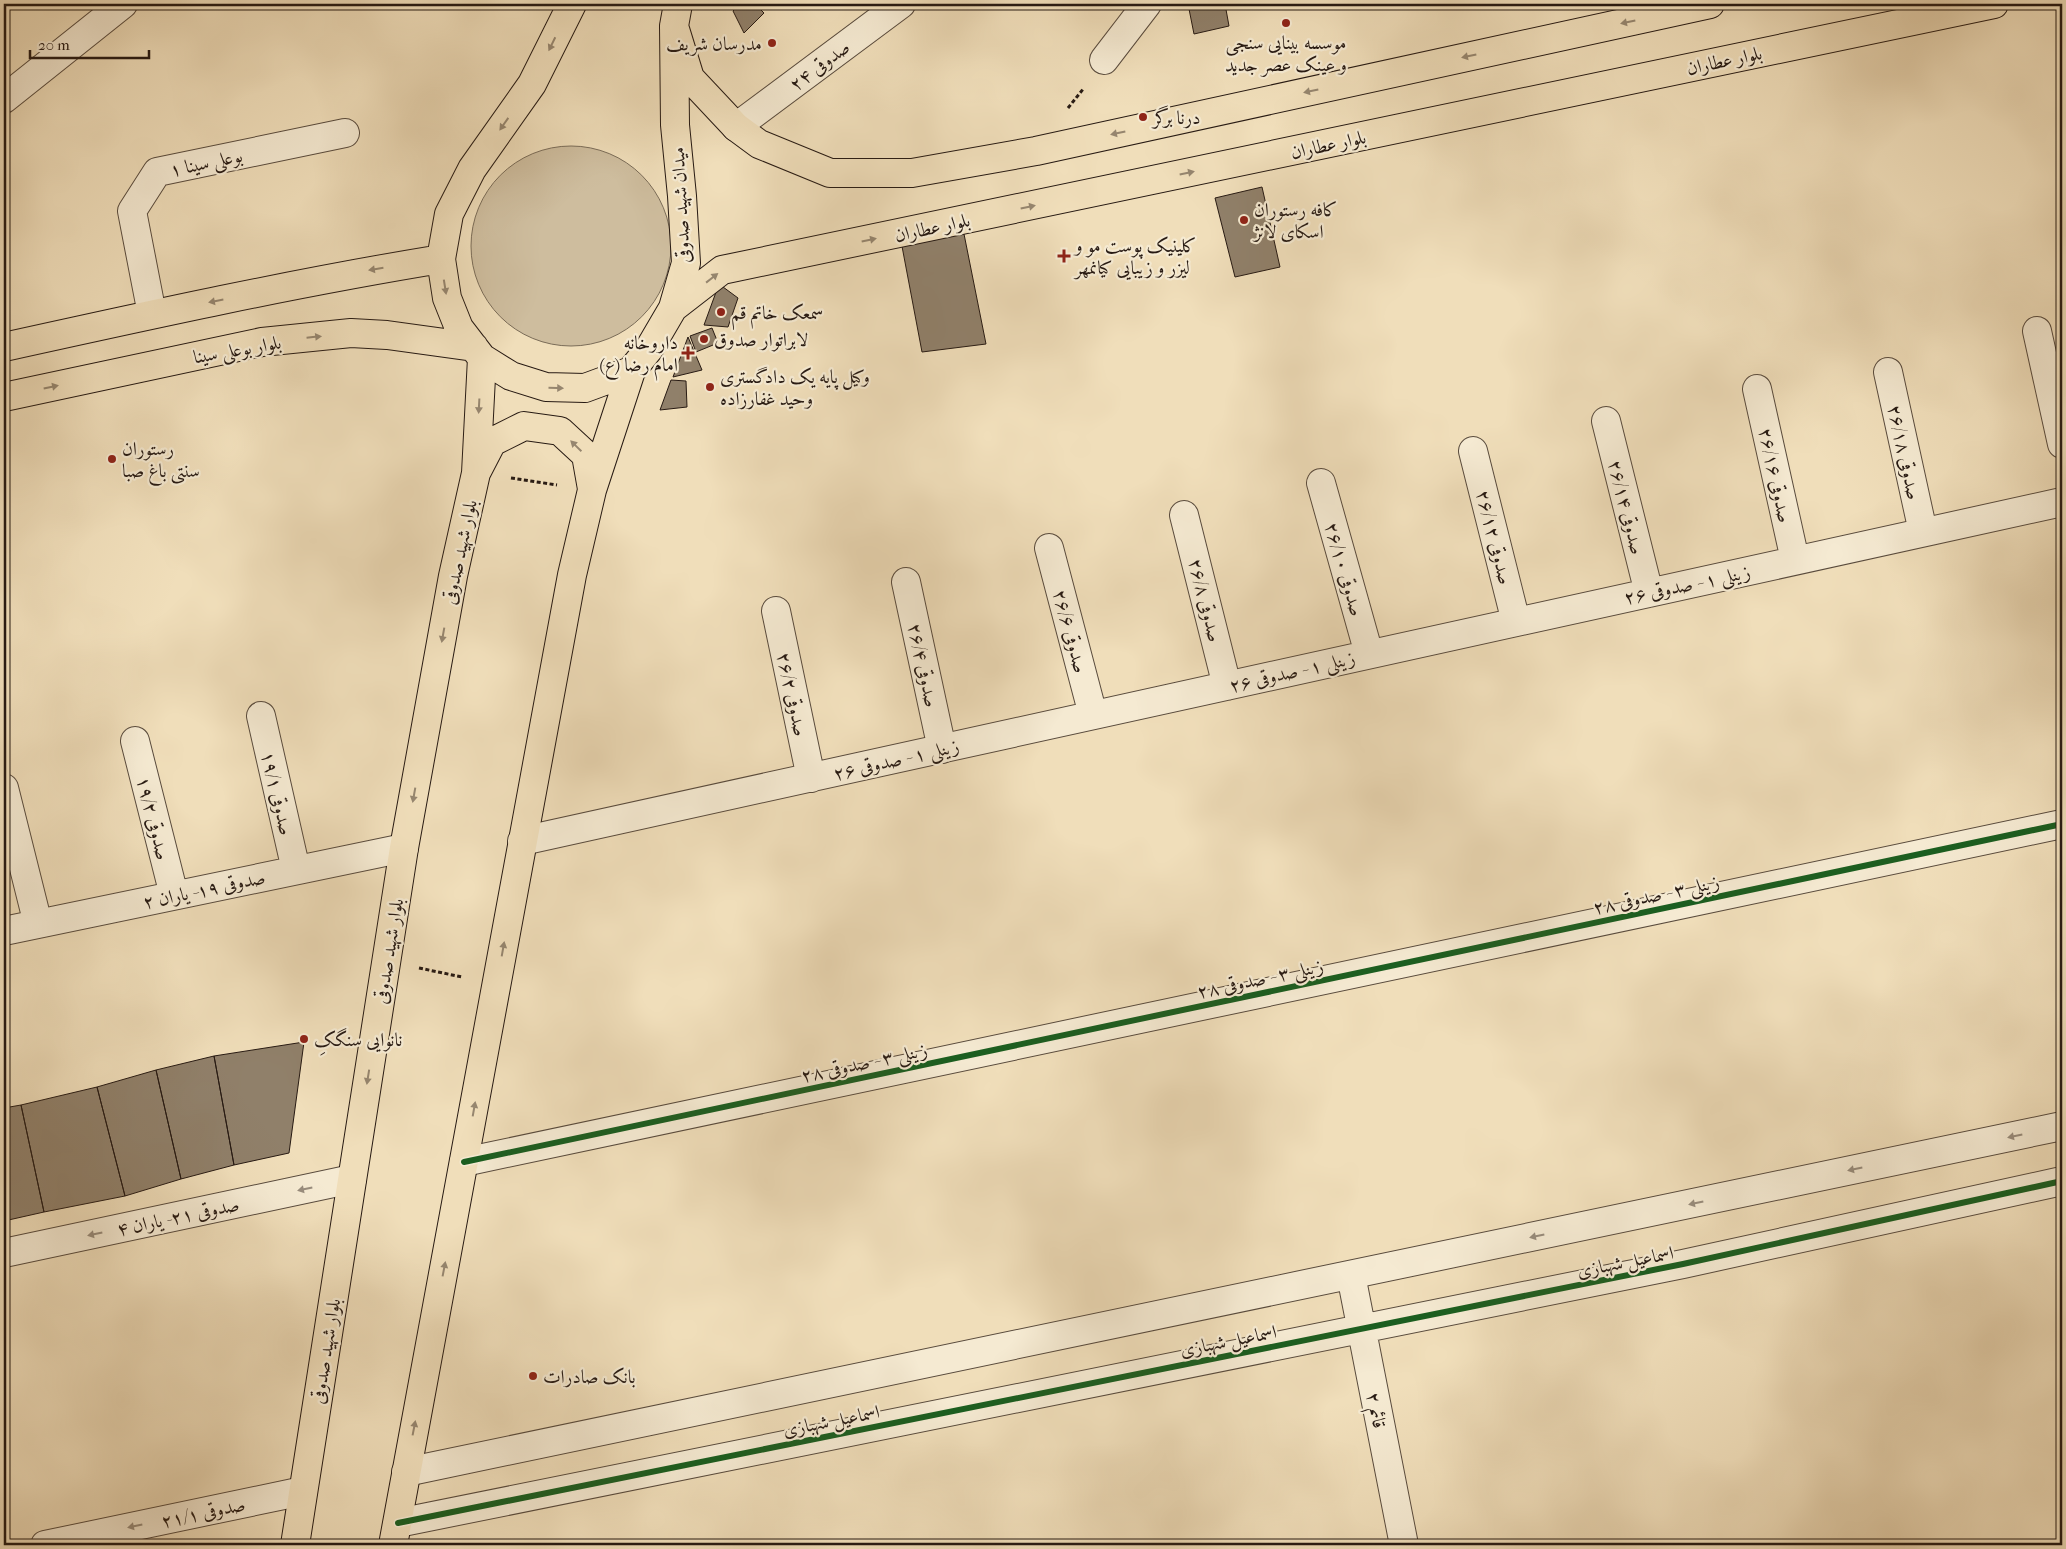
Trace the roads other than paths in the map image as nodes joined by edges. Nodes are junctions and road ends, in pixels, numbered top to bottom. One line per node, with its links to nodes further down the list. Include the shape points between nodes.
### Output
1 (123, 4): 9 (street)
2 (572, 4): 12 (main road, one-way to 12, via 532,84 472,169 448,214)
3 (901, 4): 10 (street, صدوقی ۲۴)
4 (1147, 4): 8 (street)
5 (1710, 4): 10 (main road, one-way to 10, via 1036,151 912,173 830,173 759,144)
6 (1994, 4): 13 (main road, بلوار عطاران, one-way to 6, via 722,270)
7 (676, 15): 10 (main road, via 690,78); 13 (main road, میدان شهید صدوقی, via 675,125 686,262)
8 (1104, 60)
9 (4, 99)
10 (736, 127)
11 (345, 133): 14 (street, بوعلی سینا ۱, via 157,172 132,211)
12 (441, 258): 14 (main road, one-way to 14); 17 (main road, one-way to 17, via 447,298 459,328)
13 (674, 308): 18 (main road, میدان شهید صدوقی)
14 (152, 314): 16 (main road)
15 (2037, 331): 23 (street)
16 (4, 347)
17 (478, 352): 18 (main road, one-way to 18, via 511,376 546,387 585,388); 21 (main road, بلوار بوعلی سینا, one-way to 17, via 262,342 351,332 387,334); 25 (main road, بلوار شهید صدوقی, one-way to 25)
18 (631, 372): 27 (main road)
19 (1888, 372): 30 (street, صدوقی ۲۶/۱۸)
20 (1757, 389): 32 (street, صدوقی ۲۶/۱۶)
21 (4, 397)
22 (1606, 421): 34 (street, صدوقی ۲۶/۱۴)
23 (2062, 444)
24 (1473, 451): 36 (street, صدوقی ۲۶/۱۲)
25 (476, 473): 27 (main road, one-way to 25, via 586,455 560,431 524,426 492,442); 47 (main road, بلوار شهید صدوقی, one-way to 47)
26 (1320, 483): 37 (street, صدوقی ۲۶/۱۰)
27 (592, 490): 46 (main road, via 572,575)
28 (2062, 502): 30 (street, زینلی ۱ - صدوقی ۲۶)
29 (1184, 515): 38 (street, صدوقی ۲۶/۸)
30 (1923, 532): 32 (street, زینلی ۱ - صدوقی ۲۶)
31 (1049, 548): 39 (street, صدوقی ۲۶/۶)
32 (1795, 560): 34 (street, زینلی ۱ - صدوقی ۲۶)
33 (906, 582): 42 (street, صدوقی ۲۶/۴)
34 (1649, 593): 36 (street, زینلی ۱ - صدوقی ۲۶)
35 (776, 611): 43 (street, صدوقی ۲۶/۲)
36 (1516, 622): 37 (street, زینلی ۱ - صدوقی ۲۶)
37 (1369, 654): 38 (street, زینلی ۱ - صدوقی ۲۶)
38 (1227, 686): 39 (street, زینلی ۱ - صدوقی ۲۶)
39 (1093, 715): 42 (street, زینلی ۱ - صدوقی ۲۶)
40 (261, 716): 48 (street, صدوقی ۱۹/۱)
41 (135, 741): 49 (street, صدوقی ۱۹/۲)
42 (942, 749): 43 (street, زینلی ۱ - صدوقی ۲۶)
43 (810, 778): 46 (street, زینلی ۱ - صدوقی ۲۶)
44 (4, 788): 50 (street)
45 (2062, 824): 53 (street, زینلی ۳ - صدوقی ۲۸)
46 (522, 841): 53 (main road, one-way to 46)
47 (404, 848): 48 (street, صدوقی ۱۹- یاران ۲); 54 (main road, بلوار شهید صدوقی, one-way to 54)
48 (296, 870): 49 (street, صدوقی ۱۹- یاران ۲)
49 (174, 895): 50 (street, صدوقی ۱۹- یاران ۲)
50 (38, 924): 51 (street, صدوقی ۱۹- یاران ۲)
51 (4, 931)
52 (2062, 1126): 57 (street, اسماعیل شهبازی, one-way to 57)
53 (464, 1162): 59 (main road, one-way to 53)
54 (352, 1179): 56 (street, صدوقی ۲۱- یاران ۴, one-way to 56); 60 (main road, بلوار شهید صدوقی)
55 (2062, 1181): 58 (street, اسماعیل شهبازی, via 1683,1264)
56 (4, 1253)
57 (1350, 1275): 58 (street, قائم ۲); 59 (street, اسماعیل شهبازی)
58 (1362, 1329): 61 (street, اسماعیل شهبازی); 64 (street, قائم ۲)
59 (406, 1472): 61 (main road)
60 (303, 1491): 62 (street, صدوقی ۲۱/۱, one-way to 62); 63 (main road, بلوار شهید صدوقی)
61 (396, 1534)
62 (45, 1545)
63 (295, 1545)
64 (1404, 1545)

